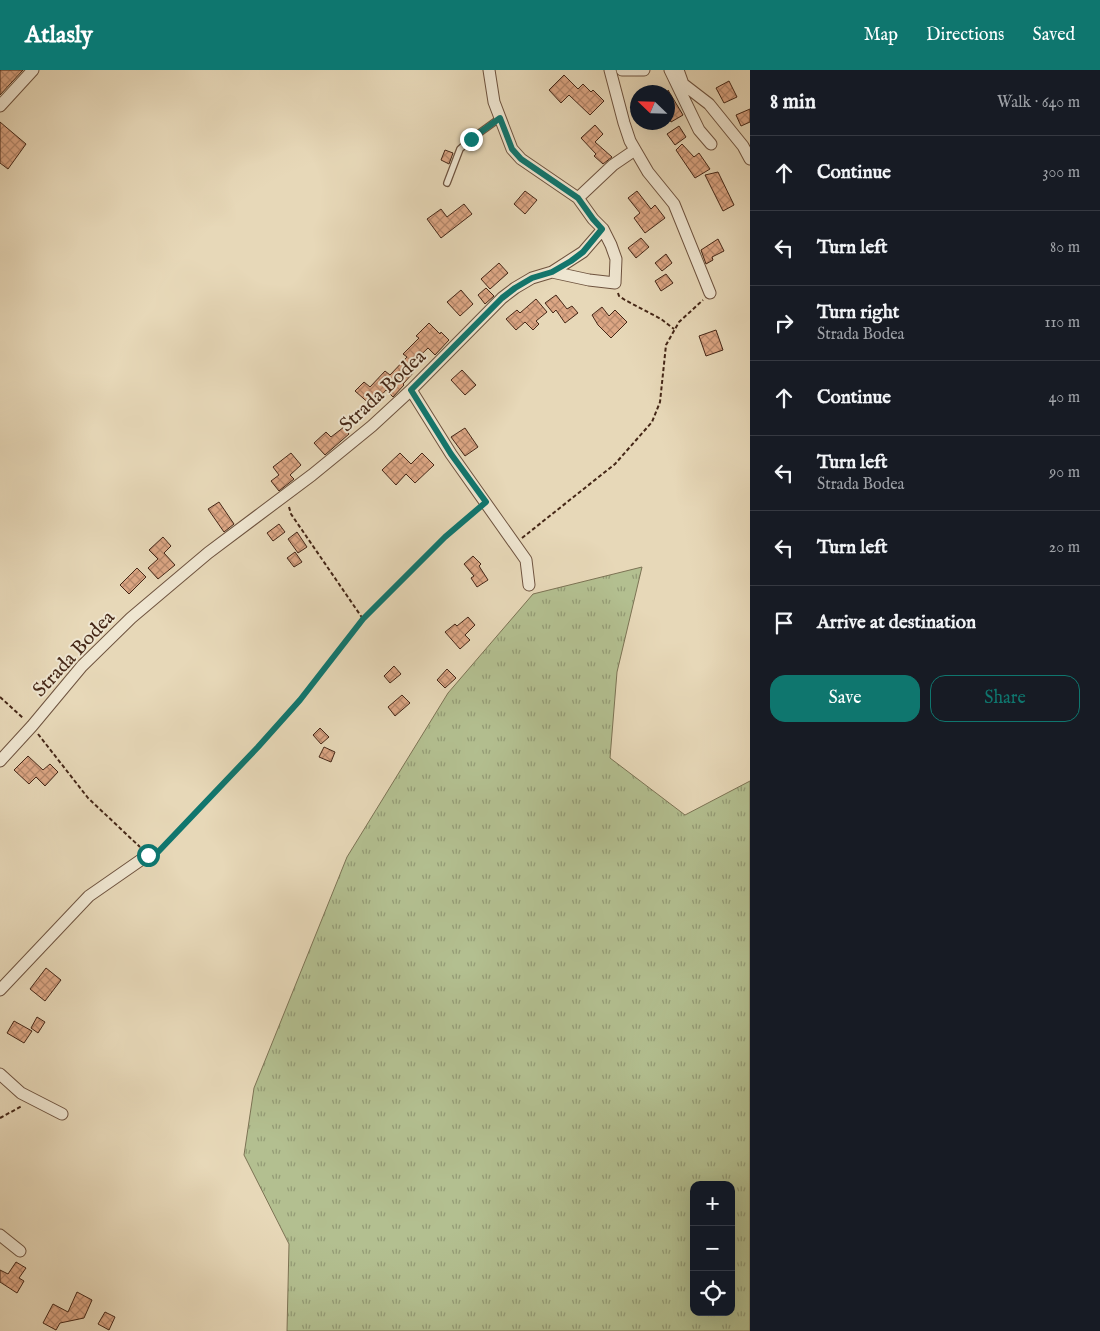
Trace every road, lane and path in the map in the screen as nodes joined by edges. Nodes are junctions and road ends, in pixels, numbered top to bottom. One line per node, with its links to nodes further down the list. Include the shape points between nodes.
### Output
1 (33, 70): 8 (street)
2 (489, 70): 9 (street)
3 (610, 70): 11 (street)
4 (622, 70): 5 (street)
5 (644, 70)
6 (670, 70): 10 (street, via 699,130)
7 (678, 70): 12 (street, via 683,84 709,104 744,146)
8 (0, 106)
9 (500, 118): 13 (lane, via 460,149); 14 (street, via 512,149 521,159)
10 (710, 144)
11 (635, 150): 14 (street, via 613,165); 18 (street, via 674,204)
12 (750, 159)
13 (447, 183)
14 (578, 198): 15 (street)
15 (602, 229): 16 (street, Strada Bodea, via 583,252); 17 (street, via 616,259)
16 (552, 272): 17 (street); 20 (street, Strada Bodea, via 532,278 502,298)
17 (615, 283): 19 (path, via 619,296)
18 (710, 294): 19 (path)
19 (674, 329): 23 (path, via 666,345 660,402 652,422 615,464)
20 (411, 390): 21 (street, Strada Bodea, via 344,450); 22 (street)
21 (285, 495): 25 (path, via 290,514); 27 (street, Strada Bodea, via 196,563 132,618 82,666)
22 (486, 502): 23 (street); 25 (path, via 445,537)
23 (515, 545): 24 (street, via 526,560)
24 (529, 585)
25 (363, 619): 29 (path, via 300,700 258,747 158,852)
26 (0, 697): 27 (path)
27 (32, 726): 28 (street, Strada Bodea); 29 (path, via 88,798)
28 (0, 761)
29 (148, 855): 30 (street, via 89,896)
30 (0, 990)
31 (0, 1074): 32 (street)
32 (34, 1101): 33 (street); 34 (path)
33 (62, 1114)
34 (0, 1118)
35 (0, 1236): 36 (street)
36 (20, 1251)

